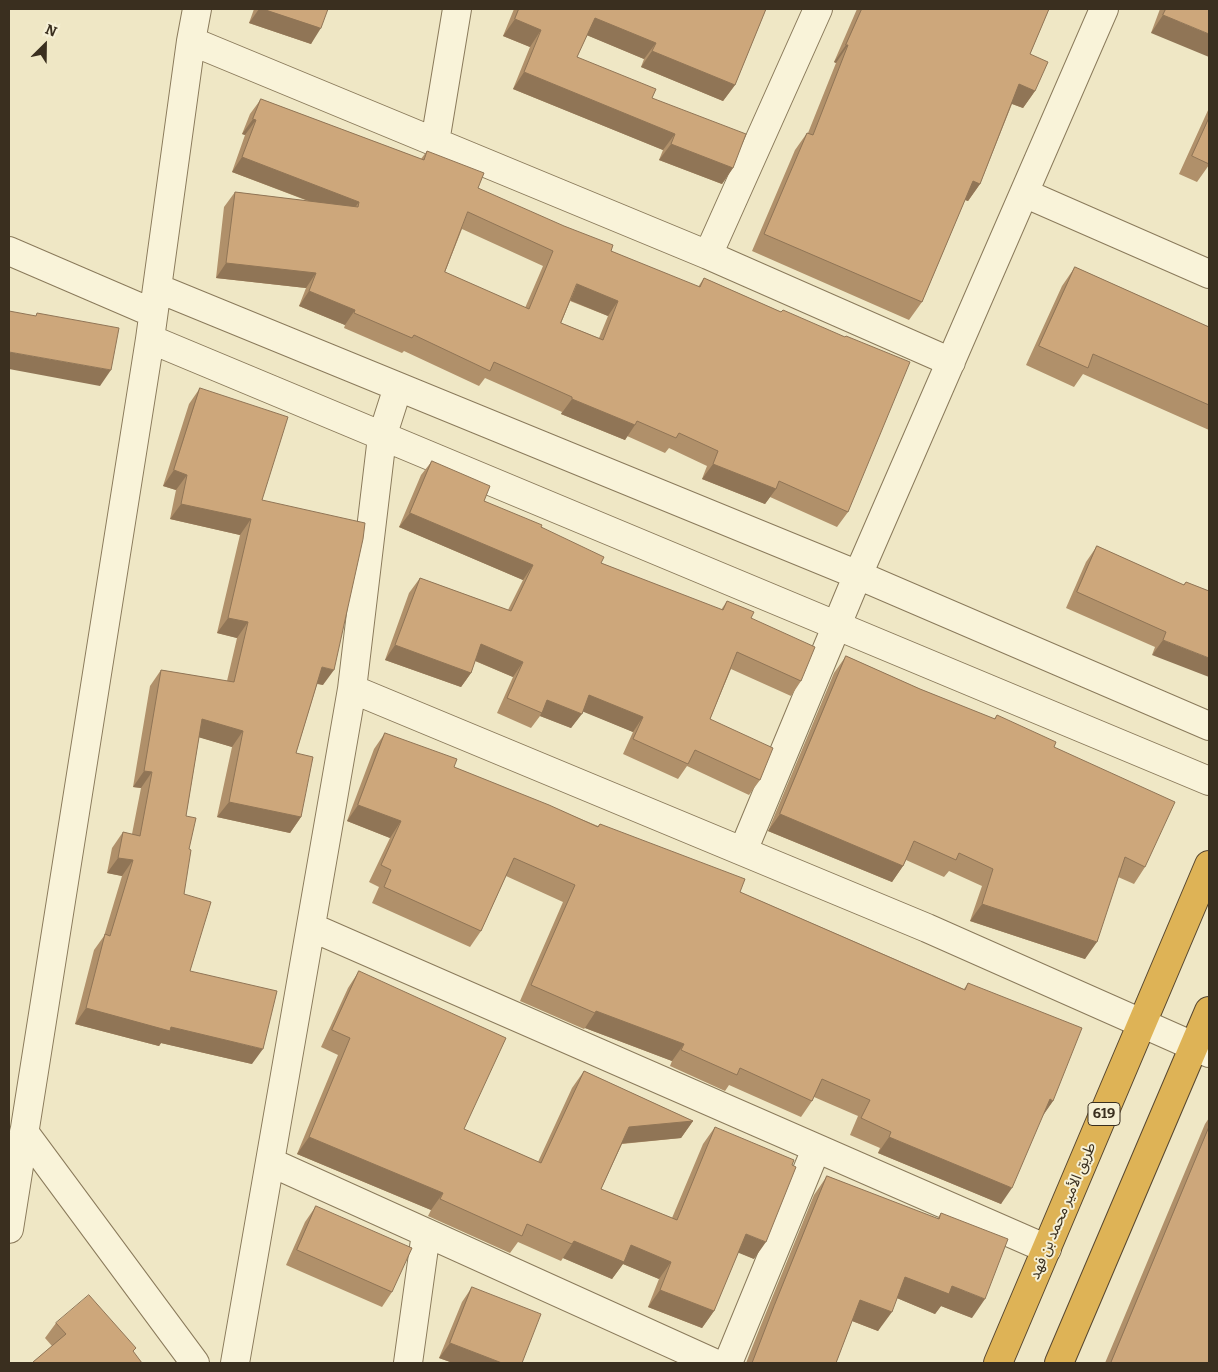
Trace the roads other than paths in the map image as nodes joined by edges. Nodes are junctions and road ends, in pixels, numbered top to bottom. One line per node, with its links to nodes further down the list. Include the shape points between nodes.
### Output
1 (197, 9): 5 (street)
2 (457, 9): 6 (street)
3 (818, 9): 9 (street)
4 (1104, 9): 7 (street)
5 (191, 41): 6 (street); 11 (street)
6 (435, 142): 9 (street)
7 (1024, 193): 10 (street); 12 (street)
8 (9, 251): 11 (street)
9 (708, 255): 12 (street)
10 (1209, 274)
11 (153, 313): 13 (street); 14 (street); 26 (street)
12 (951, 362): 15 (street)
13 (398, 387): 14 (street); 15 (street)
14 (382, 437): 16 (street); 17 (street)
15 (858, 575): 16 (street); 18 (street)
16 (838, 626): 19 (street); 20 (street)
17 (352, 689): 20 (street); 22 (street)
18 (1209, 726)
19 (1209, 781)
20 (743, 851): 24 (street, via 927,928)
21 (1209, 864): 24 (highway, طريق الأمير محمد بن فهد / 619)
22 (311, 928): 27 (street); 28 (street)
23 (1209, 1011): 25 (highway)
24 (1142, 1024): 25 (street); 31 (highway, طريق الأمير محمد بن فهد / 619)
25 (1202, 1050): 38 (highway)
26 (24, 1132): 29 (street); 32 (street)
27 (816, 1149): 31 (street); 36 (street)
28 (270, 1162): 30 (street); 33 (street)
29 (9, 1230)
30 (426, 1233): 34 (street); 35 (street)
31 (1047, 1249): 37 (highway, طريق الأمير محمد بن فهد / 619)
32 (195, 1363)
33 (235, 1363)
34 (408, 1363)
35 (714, 1363)
36 (728, 1363)
37 (998, 1363)
38 (1059, 1363)

